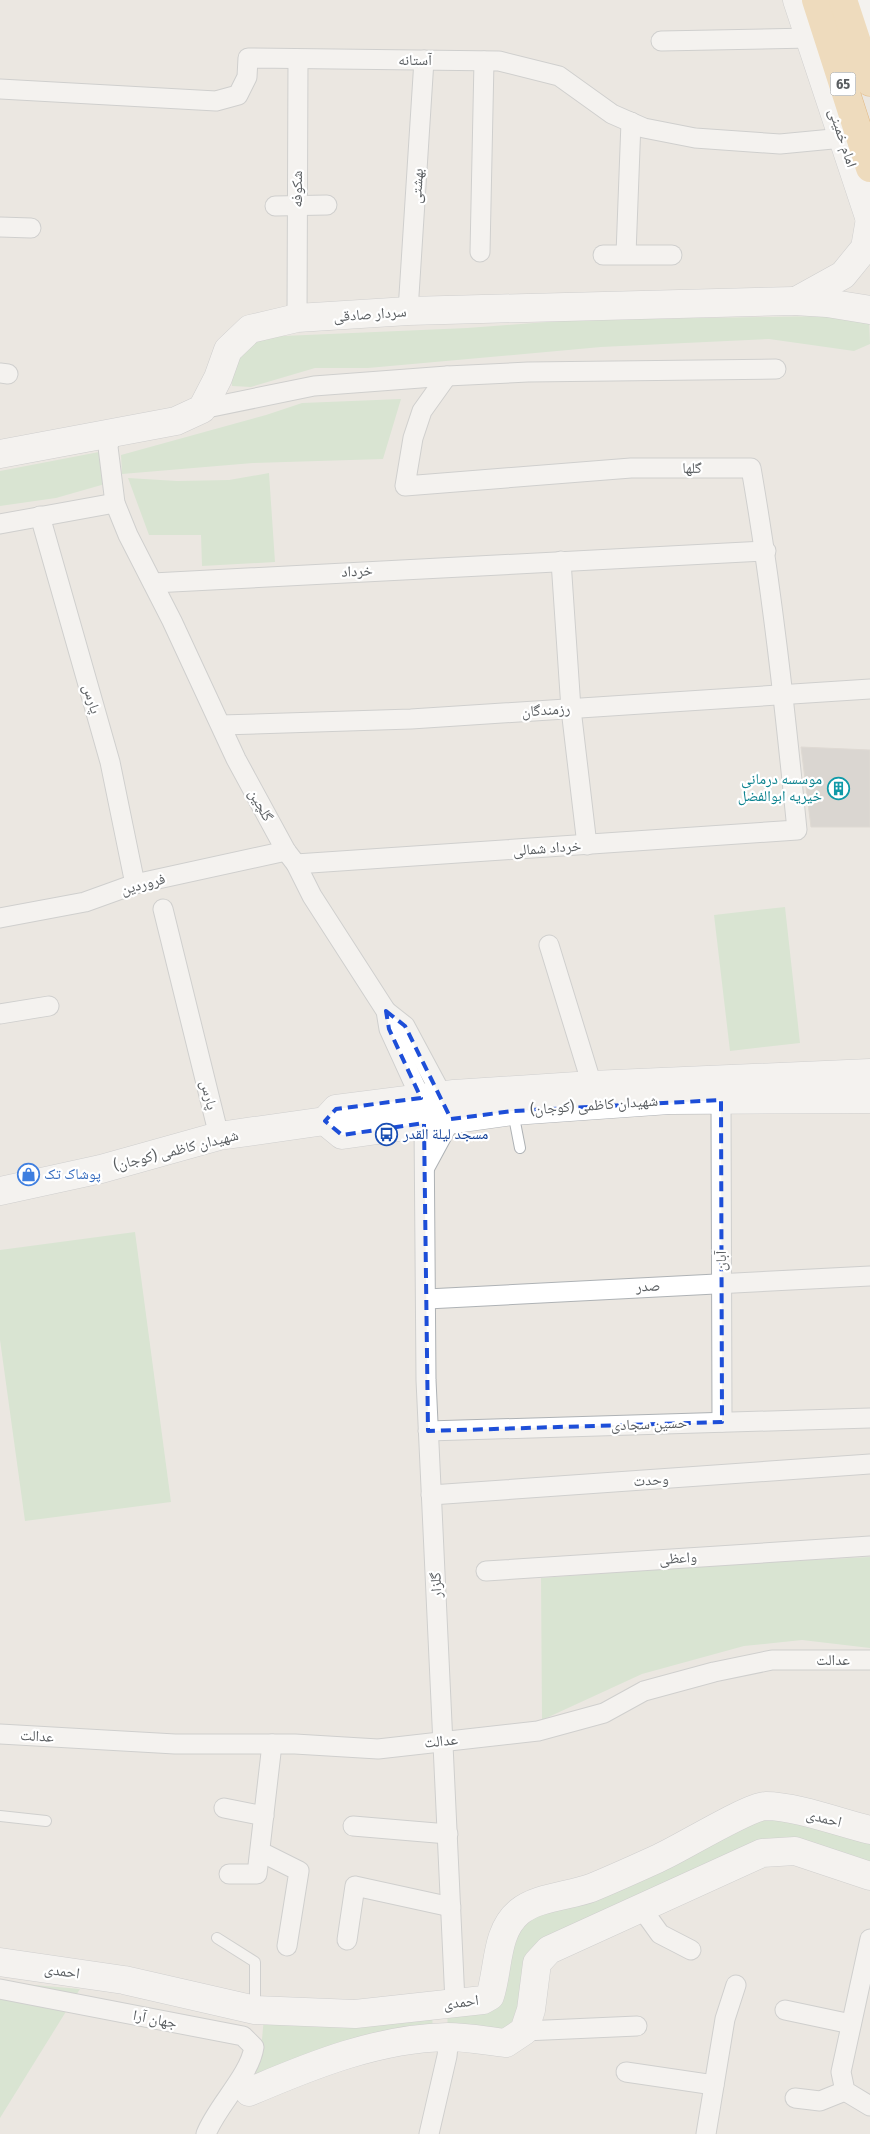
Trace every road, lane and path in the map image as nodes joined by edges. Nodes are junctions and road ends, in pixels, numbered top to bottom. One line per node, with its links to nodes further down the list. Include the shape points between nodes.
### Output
1 (797, 0): 6 (street, امام خمینی)
2 (816, 0): 15 (highway, 65)
3 (843, 0): 11 (highway, 65)
4 (860, 0): 5 (street)
5 (870, 32)
6 (810, 38): 7 (street); 14 (street, امام خمینی)
7 (661, 41)
8 (298, 59): 9 (street, آستانه); 12 (street, آستانه, via 248,58 247,77 238,96 216,101); 18 (street, شکوفه)
9 (424, 60): 10 (street, آستانه); 28 (street, بهشتی)
10 (484, 61): 13 (street, آستانه, via 500,61 558,76 612,114); 22 (street)
11 (870, 82)
12 (0, 89)
13 (631, 122): 14 (street, آستانه, via 644,128 695,138 780,144); 23 (street)
14 (843, 138): 19 (street, امام خمینی)
15 (870, 168)
16 (327, 205): 18 (street)
17 (275, 206): 18 (street)
18 (297, 206): 29 (street, شکوفه)
19 (870, 219): 26 (street, via 865,248 843,275)
20 (0, 227): 21 (street)
21 (31, 228)
22 (480, 252)
23 (626, 254): 24 (street); 25 (street)
24 (603, 255)
25 (672, 255)
26 (794, 302): 27 (street, سردار صادقی); 28 (street, سردار صادقی)
27 (870, 310)
28 (408, 311): 29 (street, سردار صادقی)
29 (296, 318): 32 (street, سردار صادقی, via 250,329 228,350)
30 (776, 369): 31 (street)
31 (447, 376): 32 (street, via 314,386); 38 (street, گلها, via 422,412 413,438 405,486 631,468 751,468)
32 (202, 410): 33 (street, via 176,421)
33 (111, 434): 34 (street); 35 (street, گلچین, via 108,446)
34 (0, 454)
35 (115, 503): 36 (street); 40 (street, گلچین)
36 (40, 516): 37 (street); 48 (street, پارس, via 110,762)
37 (0, 524)
38 (766, 551): 39 (street, خرداد); 42 (street, گلها)
39 (562, 561): 40 (street, خرداد); 43 (street)
40 (153, 583): 44 (street, گلچین)
41 (870, 689): 42 (street, رزمندگان)
42 (784, 693): 43 (street, رزمندگان); 45 (street, گلها)
43 (571, 709): 44 (street, رزمندگان, via 411,719); 46 (street)
44 (221, 725): 47 (street, گلچین)
45 (797, 830): 46 (street, خرداد شمالی)
46 (587, 845): 47 (street, خرداد شمالی)
47 (291, 857): 48 (street, فروردین); 58 (street, گلچین, via 312,896 386,1011 405,1026)
48 (135, 884): 50 (street, فروردین, via 85,902)
49 (163, 909): 60 (street, پارس)
50 (0, 918)
51 (549, 945): 55 (street)
52 (49, 1006): 53 (street)
53 (0, 1014)
54 (870, 1072): 55 (street, شهیدان کاظمی (کوجان))
55 (592, 1085): 58 (street, شهیدان کاظمی (کوجان))
56 (870, 1099): 57 (street, شهیدان کاظمی (کوجان))
57 (721, 1100): 59 (street, شهیدان کاظمی (کوجان)); 65 (street, آبان)
58 (435, 1109): 59 (street, شهیدان کاظمی (کوجان)); 60 (street, شهیدان کاظمی (کوجان), via 342,1135 325,1120); 62 (street, گلزار); 62 (street)
59 (513, 1110): 61 (lane)
60 (219, 1136): 63 (street, شهیدان کاظمی (کوجان), via 101,1169)
61 (520, 1148)
62 (424, 1168): 66 (street, گلزار)
63 (0, 1191)
64 (870, 1276): 65 (street, صدر)
65 (720, 1282): 66 (street, صدر); 68 (street, آبان)
66 (427, 1299): 69 (street, گلزار)
67 (870, 1418): 68 (street, حسین سجادی)
68 (722, 1422): 69 (street, حسین سجادی)
69 (428, 1431): 71 (street, گلزار)
70 (870, 1464): 71 (street, وحدت)
71 (431, 1495): 76 (street, گلزار)
72 (870, 1546): 73 (street, واعظی)
73 (486, 1571)
74 (870, 1660): 76 (street, عدالت, via 772,1660 644,1691 604,1713 538,1732)
75 (0, 1734): 77 (street, عدالت, via 175,1744)
76 (443, 1741): 77 (street, عدالت, via 378,1749); 84 (street, گلزار)
77 (272, 1744): 80 (street)
78 (224, 1808): 80 (street)
79 (0, 1816): 81 (lane)
80 (264, 1816): 85 (street)
81 (46, 1822)
82 (353, 1826): 84 (street)
83 (870, 1830): 99 (street, احمدی, via 765,1806 742,1815 658,1859 590,1888 520,1912 504,1930 490,1996 483,2000)
84 (448, 1834): 88 (street, گلزار)
85 (260, 1852): 86 (street, via 257,1874); 93 (street, via 299,1871)
86 (229, 1874)
87 (870, 1876): 89 (street, via 795,1851 762,1853)
88 (451, 1907): 92 (street, via 356,1886); 99 (street, گلزار)
89 (642, 1909): 94 (street, via 660,1934); 104 (street, via 549,1950 537,1963 531,2010)
90 (217, 1938): 100 (lane, via 255,1962)
91 (870, 1939): 95 (street)
92 (347, 1940)
93 (287, 1946)
94 (691, 1950)
95 (868, 1960): 102 (street)
96 (0, 1962): 100 (street, احمدی, via 124,1980)
97 (736, 1985): 107 (street, via 725,2019)
98 (0, 1989): 109 (street, جهان آرا, via 243,2036 254,2047)
99 (455, 2002): 100 (street, احمدی, via 355,2014); 105 (street)
100 (255, 2010)
101 (785, 2010): 102 (street)
102 (851, 2024): 108 (street, via 841,2072)
103 (637, 2026): 104 (street)
104 (524, 2030): 105 (street, via 506,2043)
105 (449, 2037): 109 (street, via 380,2045); 114 (street)
106 (626, 2072): 107 (street)
107 (714, 2085): 115 (street)
108 (845, 2091): 110 (street, via 820,2101); 111 (street)
109 (239, 2092): 112 (street); 113 (street, via 238,2102)
110 (795, 2098)
111 (870, 2106)
112 (206, 2134)
113 (219, 2134)
114 (429, 2134)
115 (706, 2134)

